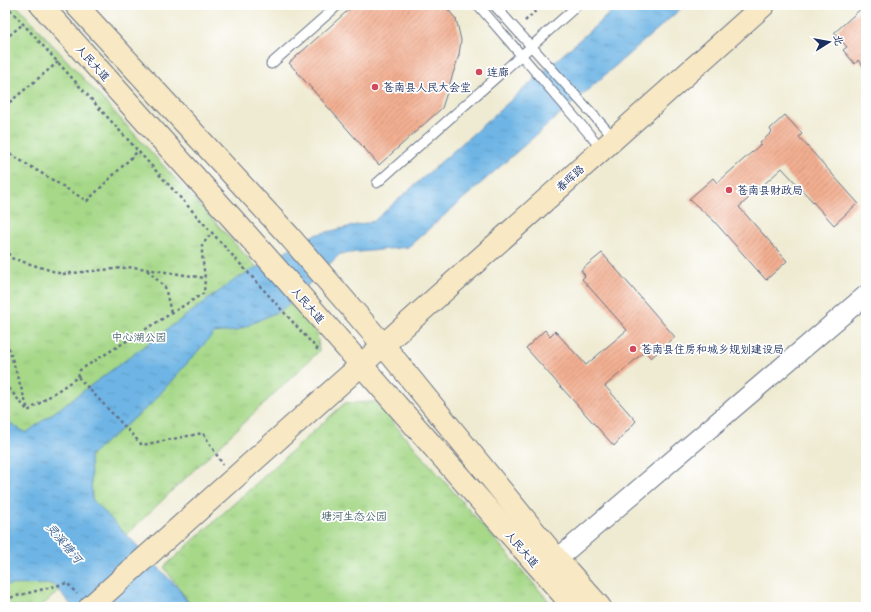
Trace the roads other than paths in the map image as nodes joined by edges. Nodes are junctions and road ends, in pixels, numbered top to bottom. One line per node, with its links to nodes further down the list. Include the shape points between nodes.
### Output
1 (41, 5): 14 (main road, 人民大道, via 243,230)
2 (76, 5): 14 (main road, 人民大道, via 289,236)
3 (338, 5): 10 (lane)
4 (478, 5): 9 (lane)
5 (494, 5): 8 (lane)
6 (578, 5): 8 (lane)
7 (764, 5): 11 (main road, 春晖路)
8 (532, 47): 9 (lane); 11 (lane)
9 (522, 55): 11 (lane); 12 (lane)
10 (271, 64)
11 (608, 144): 14 (main road, 春晖路)
12 (377, 183)
13 (866, 295): 15 (street)
14 (374, 355): 15 (main road, 人民大道); 16 (main road, 春晖路, via 131,571); 17 (main road, 人民大道)
15 (557, 559): 18 (main road, 人民大道)
16 (85, 602)
17 (574, 607)
18 (600, 607)

